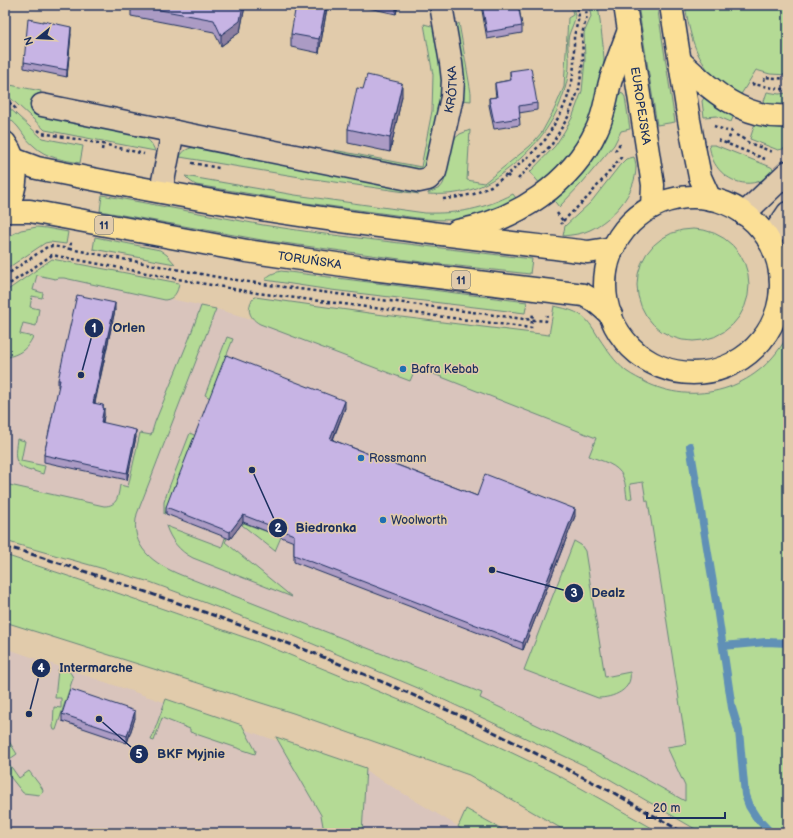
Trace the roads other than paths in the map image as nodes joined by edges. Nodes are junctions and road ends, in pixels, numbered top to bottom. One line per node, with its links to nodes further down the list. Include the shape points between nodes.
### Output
1 (441, 5): 8 (street, KRÓTKA, via 451,63 452,97 435,172 428,179 419,181)
2 (625, 5): 4 (main road, EUROPEJSKA)
3 (671, 5): 5 (main road)
4 (629, 30): 13 (main road, EUROPEJSKA, via 653,185); 17 (main road, via 611,80 598,128 574,166 523,208 482,226)
5 (680, 62): 7 (main road, via 726,100 752,112); 12 (main road, via 700,177)
6 (42, 105): 8 (street)
7 (788, 116)
8 (173, 131): 11 (street)
9 (9, 151): 11 (main road, 11, via 38,168); 14 (main road, 11, via 15,171 15,183)
10 (783, 163): 16 (street)
11 (161, 191): 17 (main road, 11)
12 (710, 199): 13 (main road, 11, via 680,198); 16 (main road, 11, via 728,204)
13 (652, 207): 19 (main road, 11, via 630,224)
14 (5, 210): 20 (main road, TORUŃSKA / 11, via 30,211 247,251 584,295)
15 (788, 213): 18 (street)
16 (744, 214): 18 (main road, 11, via 758,226)
17 (431, 234): 19 (main road, 11, via 588,252)
18 (769, 241): 20 (main road, 11, via 777,259 780,278 778,307 771,325 760,341 747,355 730,365 712,371 692,373 664,368 646,360 631,347 614,324)
19 (614, 248): 20 (main road, 11, via 606,276 606,296)
20 (611, 315)

